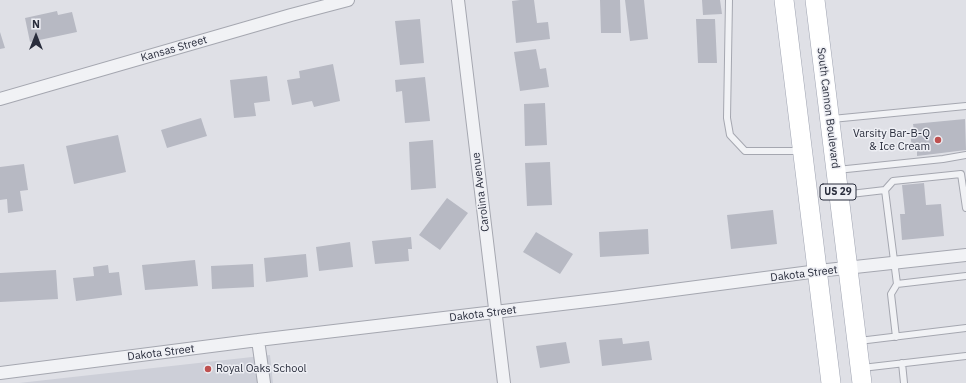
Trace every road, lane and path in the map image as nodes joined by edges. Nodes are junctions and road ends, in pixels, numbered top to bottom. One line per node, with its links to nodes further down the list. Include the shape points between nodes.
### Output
1 (348, 0): 6 (street, Kansas Street)
2 (458, 0): 21 (street, Carolina Avenue)
3 (729, 0): 9 (lane, via 727,118 730,135 745,151)
4 (784, 0): 9 (main road, US 29)
5 (815, 0): 8 (main road, South Cannon Boulevard / US 29)
6 (0, 99)
7 (966, 106): 8 (lane)
8 (830, 120): 11 (main road, South Cannon Boulevard / US 29)
9 (803, 151): 18 (main road, US 29)
10 (966, 155): 11 (lane)
11 (836, 170): 13 (main road, South Cannon Boulevard / US 29)
12 (885, 190): 13 (lane); 14 (lane, via 893,181 961,174); 16 (lane)
13 (839, 196): 17 (main road, South Cannon Boulevard / US 29)
14 (966, 208)
15 (966, 255): 16 (street, Dakota Street)
16 (894, 263): 17 (street, Dakota Street); 20 (lane)
17 (848, 268): 18 (street, Dakota Street); 25 (main road, South Cannon Boulevard / US 29)
18 (818, 271): 21 (street, Dakota Street); 32 (main road, US 29)
19 (966, 276): 20 (lane)
20 (897, 284): 23 (lane, via 891,294)
21 (495, 312): 24 (street, Dakota Street); 31 (street, Carolina Avenue)
22 (966, 328): 23 (lane)
23 (896, 337): 25 (lane)
24 (258, 340): 28 (street, Dakota Street); 30 (street)
25 (857, 341): 29 (main road, South Cannon Boulevard / US 29)
26 (966, 356): 27 (lane)
27 (902, 363): 29 (lane); 33 (lane)
28 (0, 373)
29 (861, 376)
30 (264, 383)
31 (504, 383)
32 (831, 383)
33 (904, 383)

